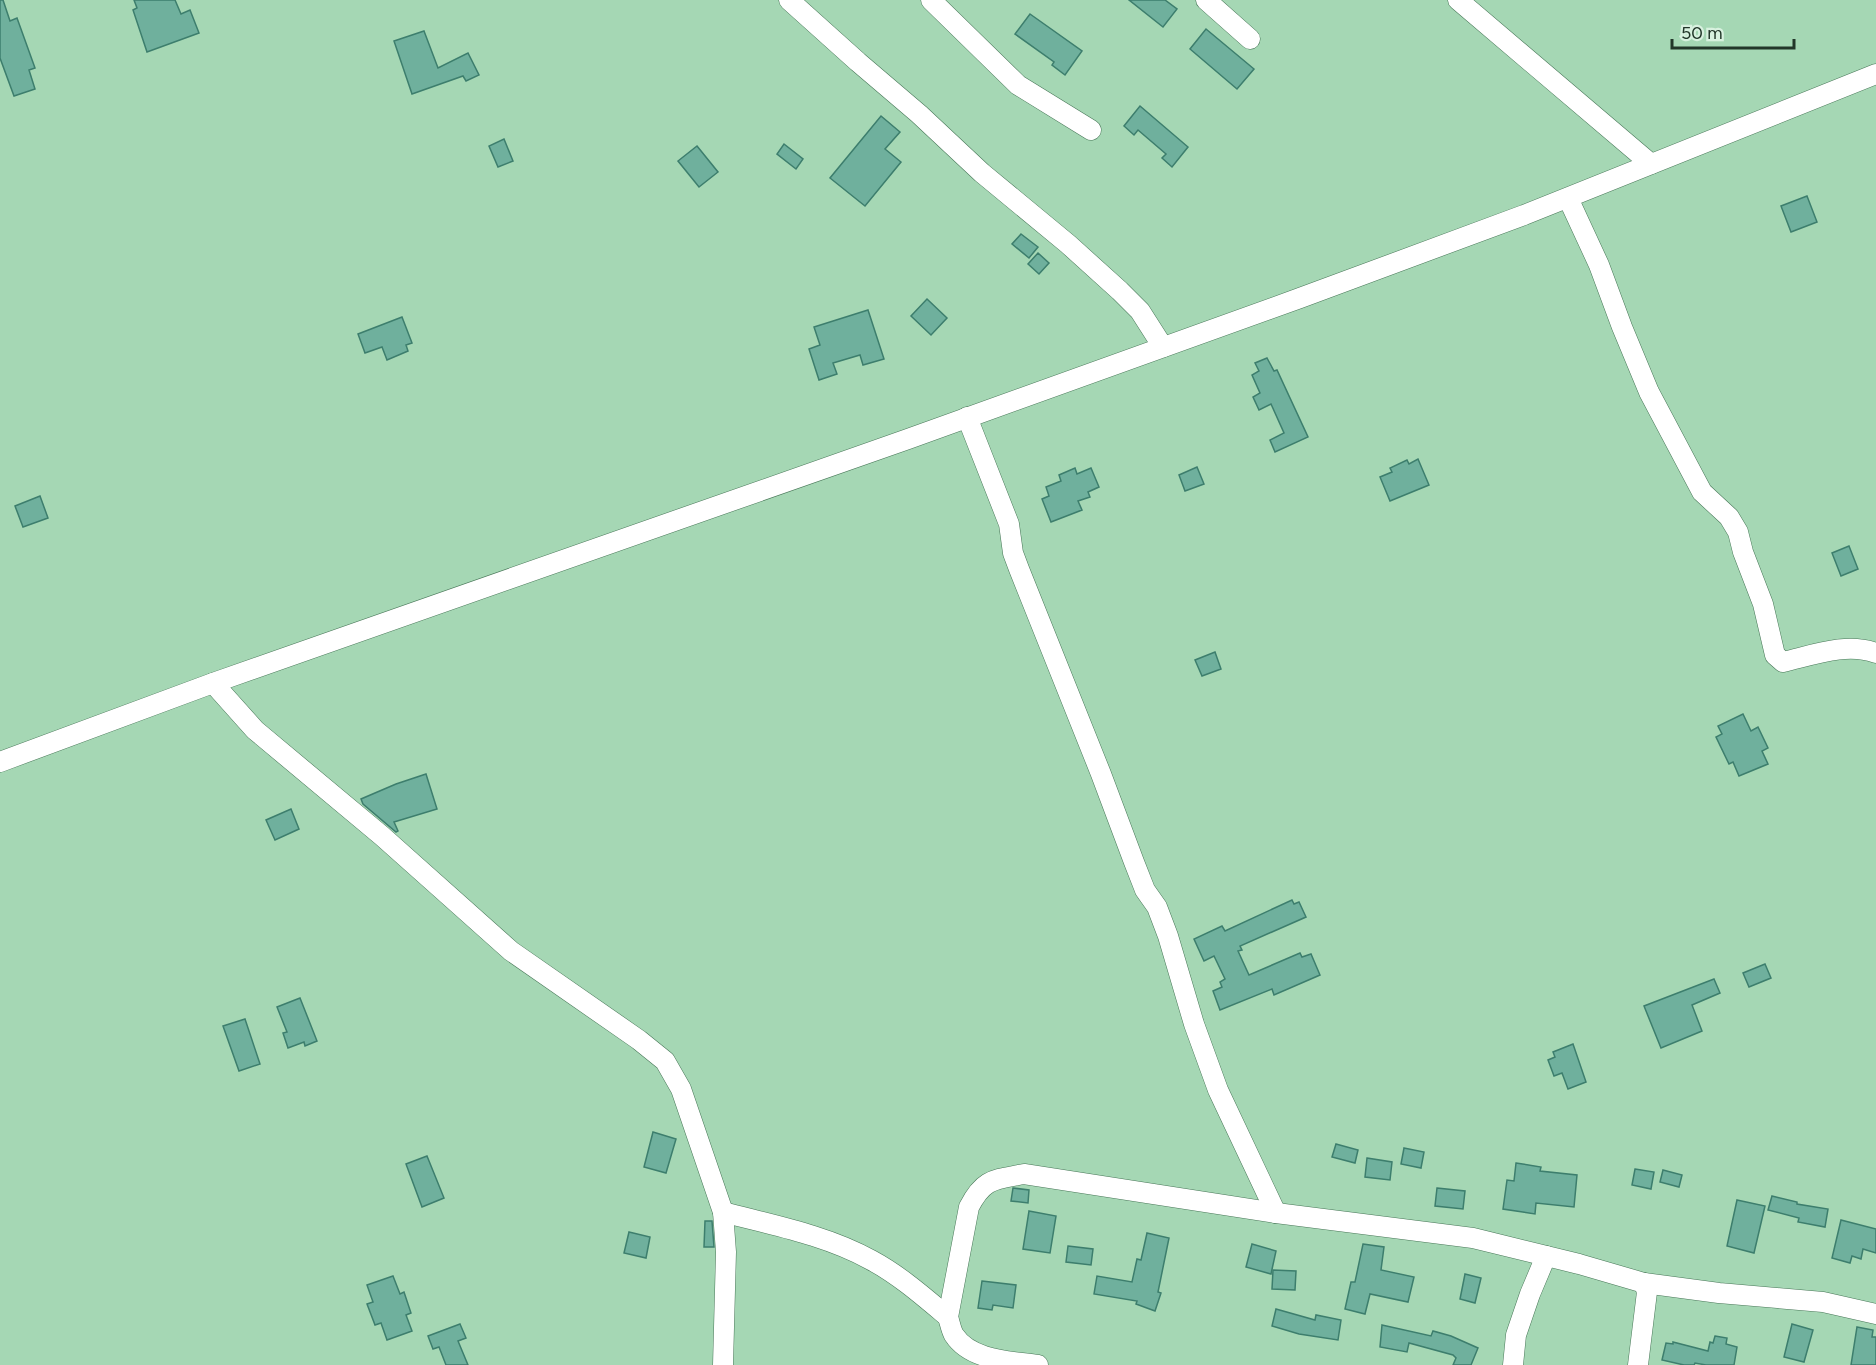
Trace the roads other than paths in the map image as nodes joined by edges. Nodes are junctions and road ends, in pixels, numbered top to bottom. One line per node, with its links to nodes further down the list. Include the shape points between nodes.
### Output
1 (789, 0): 10 (street, via 1120,291 1140,311)
2 (931, 0): 7 (street, via 1018,85)
3 (1206, 0): 5 (street)
4 (1458, 0): 8 (street)
5 (1250, 39)
6 (1876, 74): 8 (street)
7 (1091, 130)
8 (1651, 164): 9 (street)
9 (1568, 198): 10 (street); 12 (street, via 1599,264 1649,392 1702,492 1729,517 1738,532 1763,604 1775,655 1783,662 1841,650 1864,648)
10 (1163, 347): 11 (street)
11 (967, 417): 13 (street); 16 (street, via 1009,524 1019,569 1145,890 1157,907 1168,936 1218,1090)
12 (1876, 653)
13 (213, 683): 14 (street); 15 (street, via 255,730 511,951 664,1060 681,1089)
14 (0, 762)
15 (723, 1212): 20 (street, via 834,1243 870,1259 902,1278); 21 (street)
16 (1276, 1213): 17 (street, via 1473,1238); 20 (street, via 1024,1174 988,1182 977,1191 969,1207)
17 (1546, 1256): 18 (street); 23 (street, via 1516,1335)
18 (1644, 1283): 19 (street, via 1823,1302); 24 (street, via 1647,1292)
19 (1876, 1314)
20 (948, 1317): 22 (street, via 953,1334 974,1352)
21 (723, 1365)
22 (1038, 1365)
23 (1513, 1365)
24 (1638, 1365)

